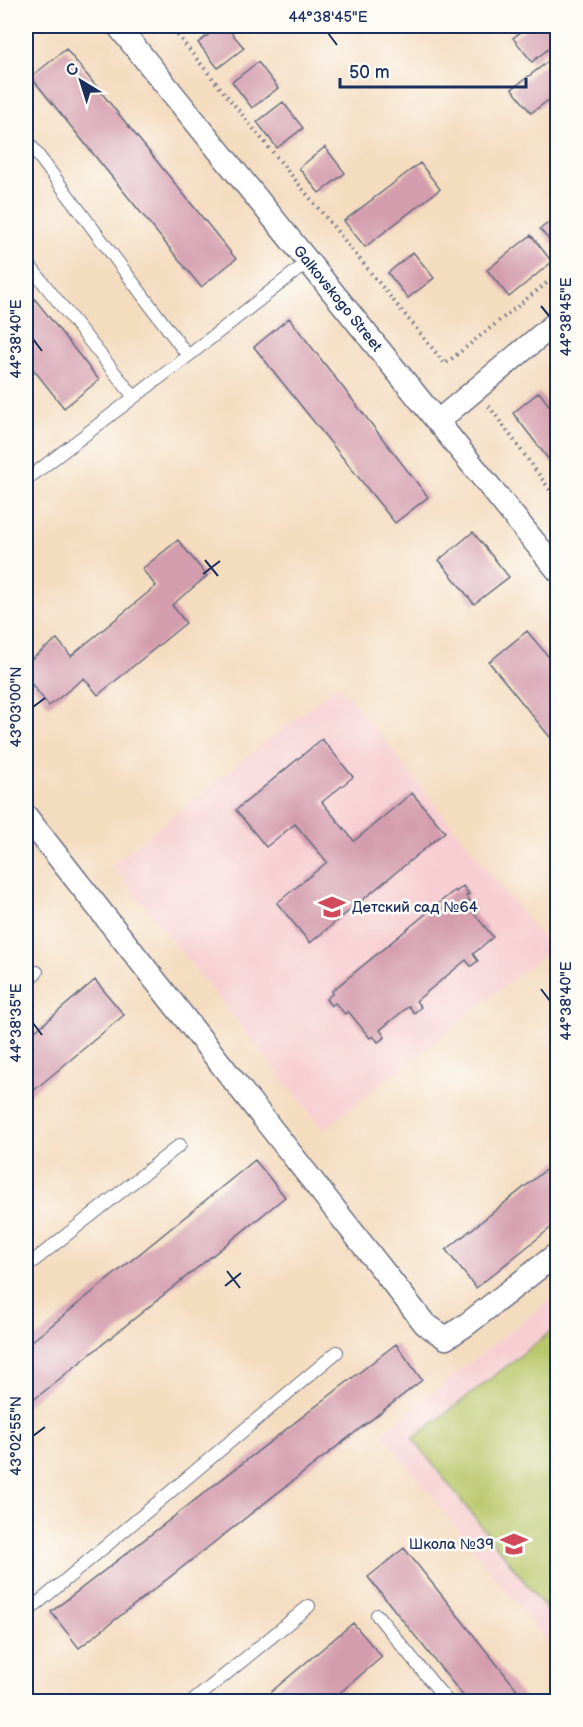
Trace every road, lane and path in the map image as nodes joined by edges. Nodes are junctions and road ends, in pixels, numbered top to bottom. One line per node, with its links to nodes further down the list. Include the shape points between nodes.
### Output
1 (118, 26): 5 (street, Galkovskogo Street)
2 (170, 26): 6 (path, via 445,364)
3 (26, 139): 8 (lane)
4 (26, 261): 9 (lane)
5 (309, 261): 8 (lane); 11 (street, Galkovskogo Street)
6 (558, 274)
7 (558, 321): 11 (street)
8 (188, 356): 9 (lane)
9 (134, 397): 12 (lane)
10 (487, 403): 13 (path)
11 (438, 421): 14 (street, Galkovskogo Street)
12 (26, 480)
13 (558, 501)
14 (558, 571)
15 (26, 816): 19 (street, via 425,1324 446,1338)
16 (37, 972): 17 (lane)
17 (26, 981)
18 (180, 1144): 20 (lane)
19 (558, 1253)
20 (26, 1267)
21 (337, 1352): 23 (lane)
22 (309, 1606): 25 (lane)
23 (26, 1613)
24 (377, 1616): 26 (lane)
25 (192, 1701)
26 (448, 1701)

